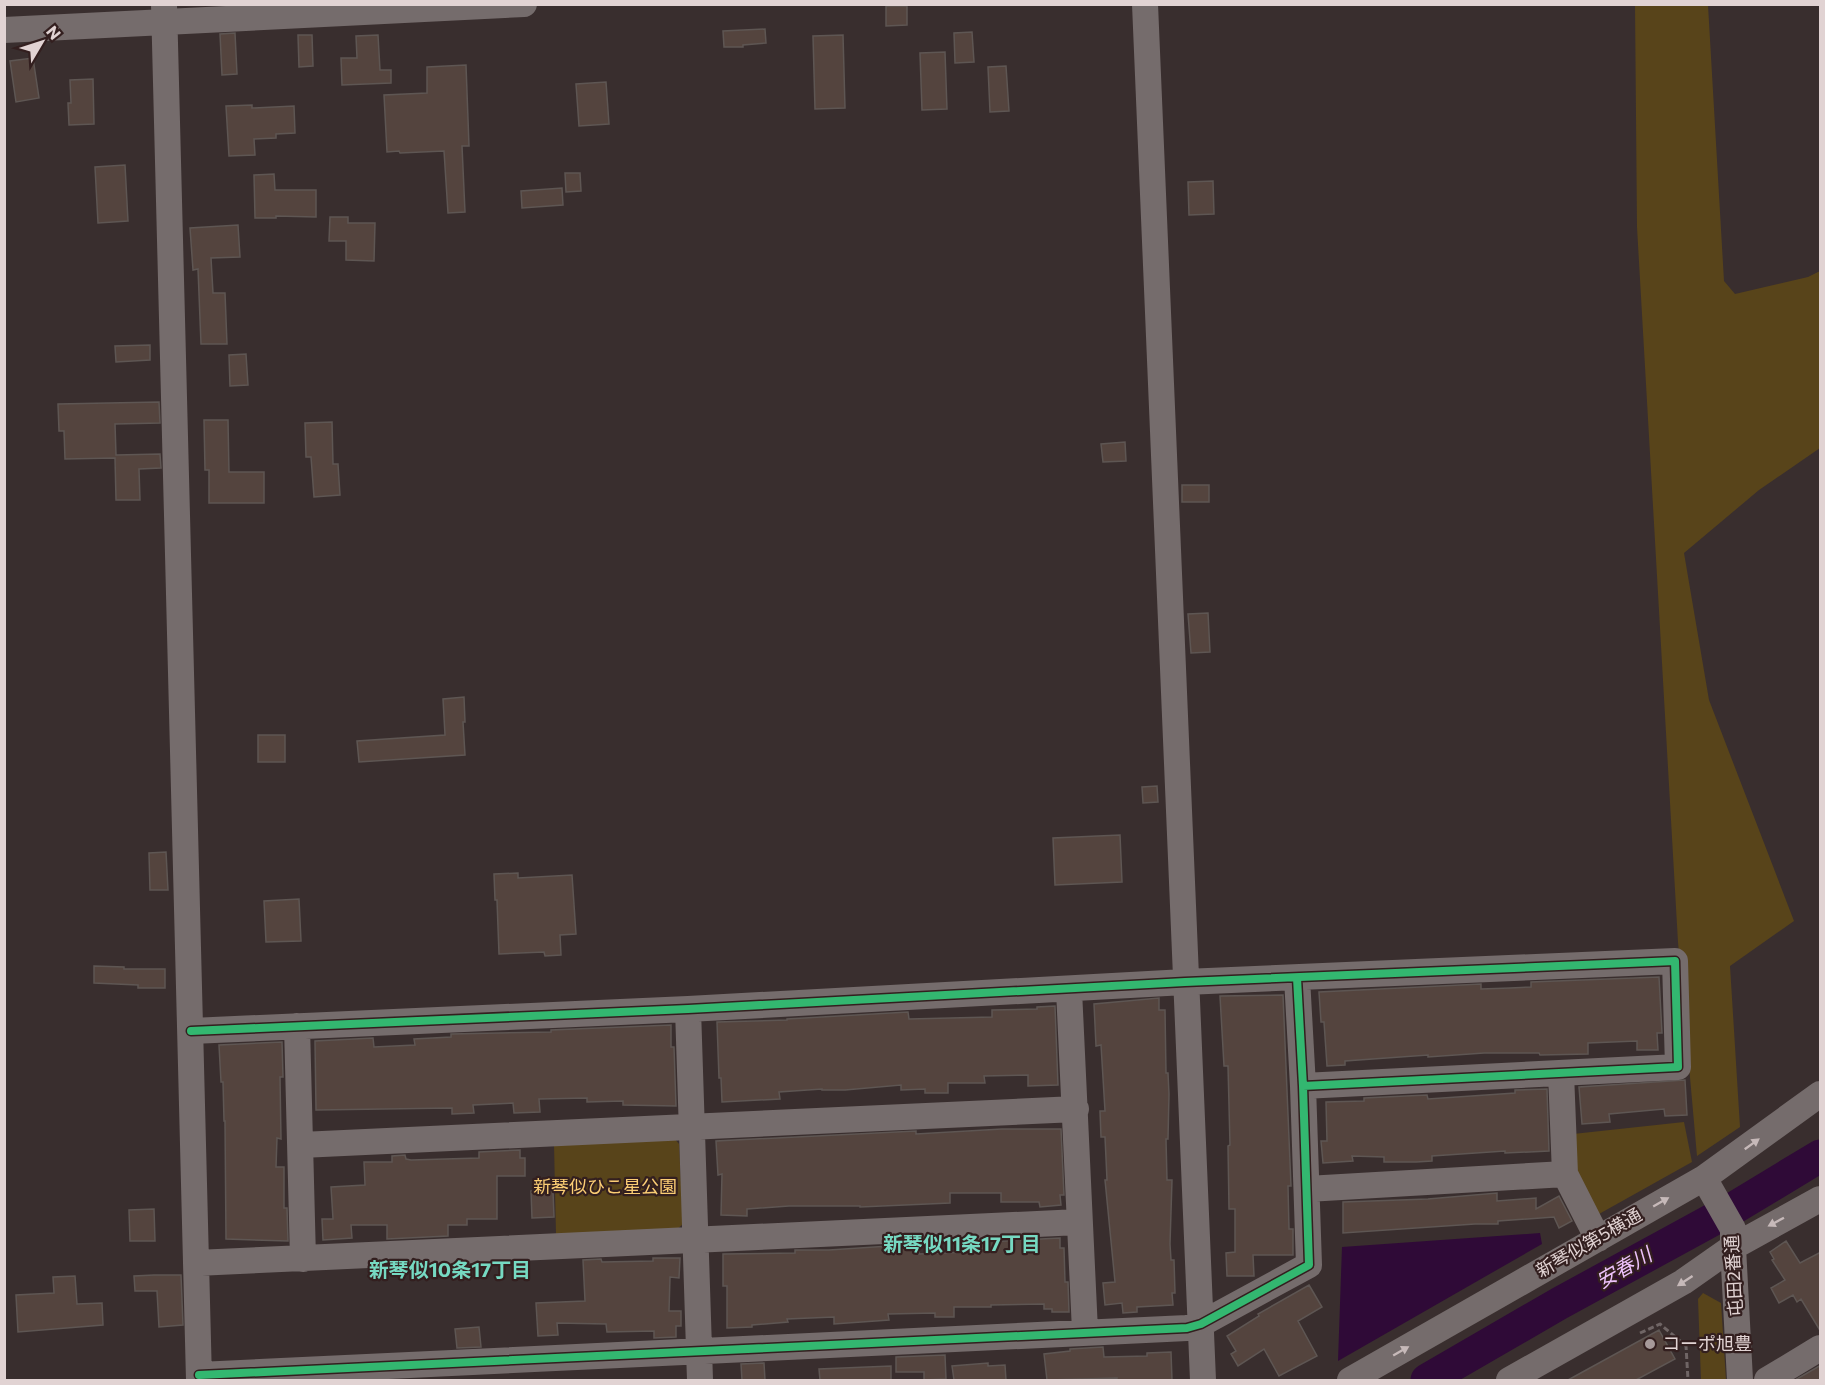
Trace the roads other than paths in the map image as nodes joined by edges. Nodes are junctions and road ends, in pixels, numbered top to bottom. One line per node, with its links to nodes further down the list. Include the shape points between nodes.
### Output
1 (524, 4): 3 (street)
2 (1145, 4): 6 (street)
3 (164, 13): 4 (street); 10 (street)
4 (4, 30)
5 (1297, 978): 6 (street); 11 (street, via 1675,961 1678,1067); 12 (street)
6 (1185, 982): 7 (street); 27 (street)
7 (1069, 990): 8 (street); 14 (street)
8 (688, 1009): 9 (street); 15 (street)
9 (297, 1026): 10 (street); 16 (street)
10 (191, 1031): 26 (street)
11 (1561, 1073): 12 (street); 17 (street)
12 (1303, 1086): 19 (street)
13 (1821, 1094): 18 (street, 新琴似第5横通, one-way to 13)
14 (1076, 1109): 15 (street); 21 (street)
15 (692, 1126): 16 (street); 24 (street)
16 (301, 1145): 25 (street)
17 (1565, 1174): 19 (street); 23 (street)
18 (1709, 1186): 22 (street, 屯田2番通); 23 (street, 新琴似第5横通, one-way to 18)
19 (1307, 1189): 27 (street, via 1309,1265)
20 (1821, 1198): 22 (street, one-way to 22)
21 (1079, 1222): 24 (street); 28 (street)
22 (1733, 1238): 35 (street, one-way to 35, via 1683,1282); 36 (street, 屯田2番通)
23 (1598, 1239): 34 (street, 新琴似第5横通, one-way to 23)
24 (696, 1240): 25 (street); 30 (street)
25 (303, 1258): 26 (street)
26 (196, 1263): 31 (street)
27 (1201, 1324): 28 (street, via 1187,1328); 33 (street)
28 (1085, 1331): 30 (street)
29 (1821, 1348): 37 (street)
30 (699, 1351): 31 (street); 32 (street)
31 (199, 1378)
32 (700, 1380)
33 (1203, 1380)
34 (1350, 1380)
35 (1509, 1380)
36 (1740, 1380)
37 (1767, 1380)

